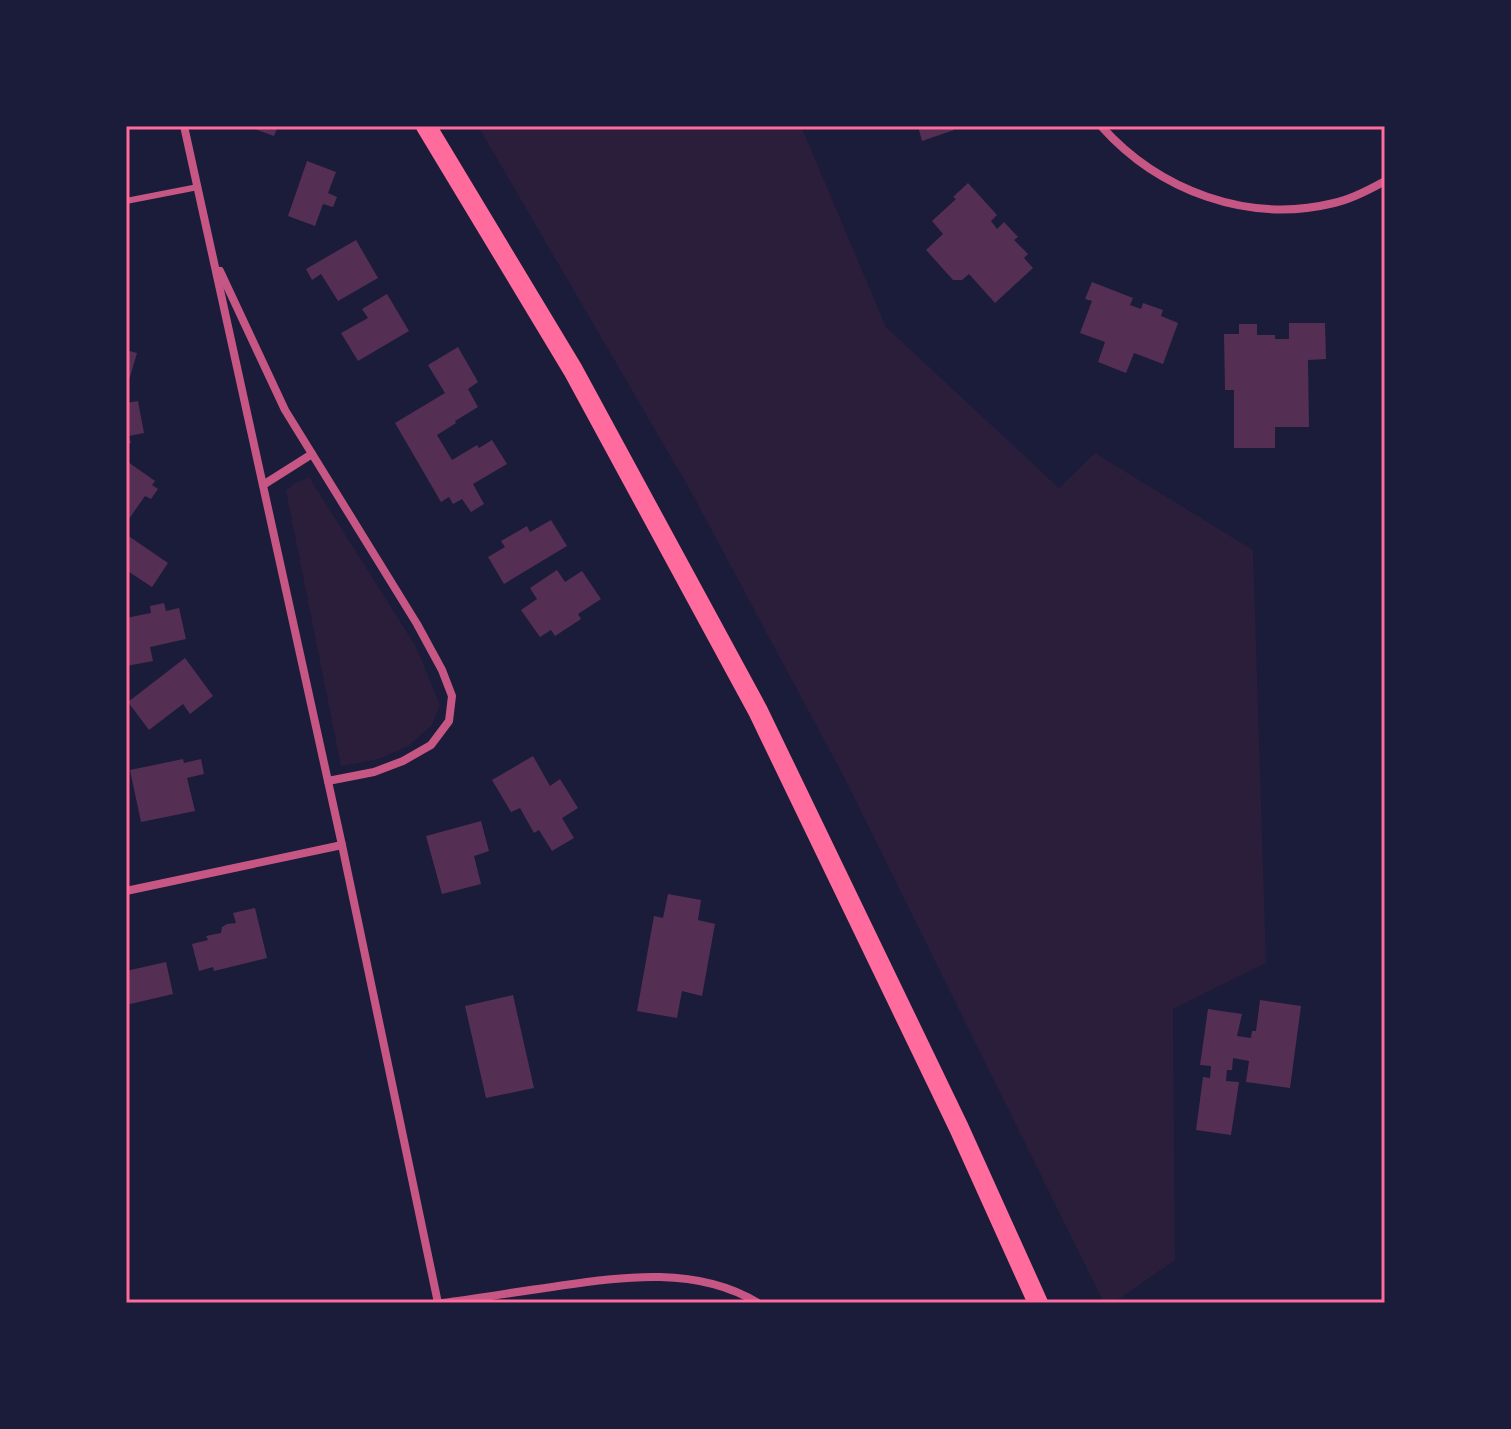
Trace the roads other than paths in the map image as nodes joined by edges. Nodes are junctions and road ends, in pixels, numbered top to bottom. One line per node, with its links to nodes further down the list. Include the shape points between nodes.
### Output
1 (184, 126): 5 (street)
2 (426, 126): 15 (main road, via 573,370 758,711)
3 (1101, 126): 4 (street, via 1154,173 1210,199 1239,205 1307,208 1337,202)
4 (1385, 181)
5 (198, 187): 6 (lane); 7 (street)
6 (126, 201)
7 (213, 255): 8 (street, via 285,410); 9 (street)
8 (312, 454): 9 (street); 10 (street, via 417,624 452,696 449,721 431,745 374,772)
9 (263, 485): 10 (street)
10 (328, 781): 11 (street)
11 (342, 845): 12 (street); 13 (street)
12 (126, 891)
13 (440, 1303): 14 (street, via 622,1277 705,1281)
14 (758, 1303)
15 (1038, 1303)

